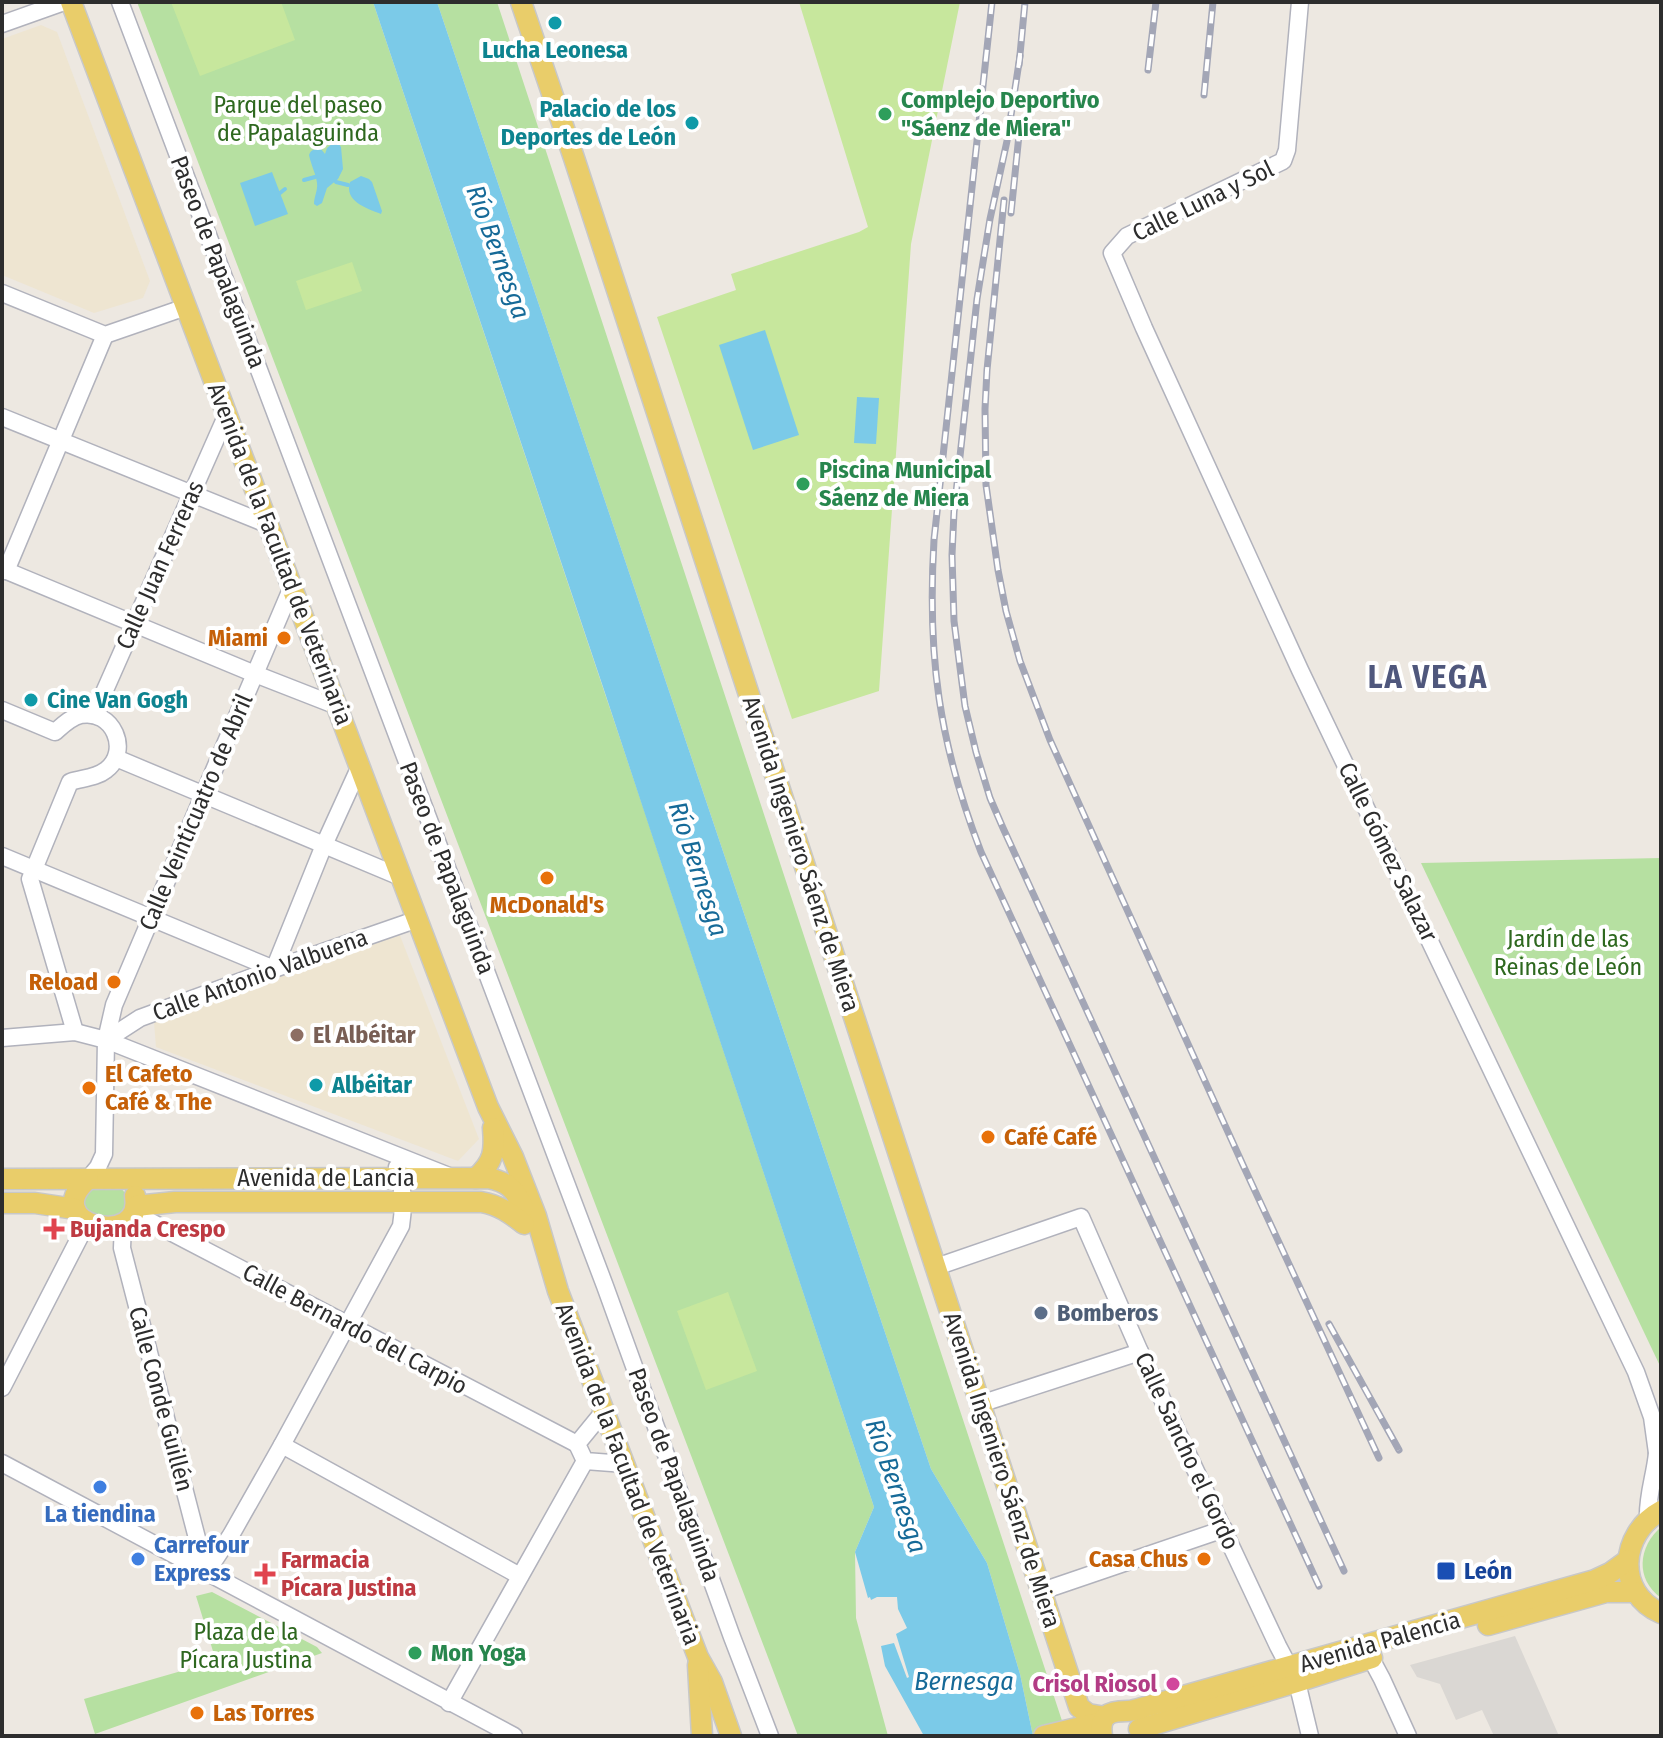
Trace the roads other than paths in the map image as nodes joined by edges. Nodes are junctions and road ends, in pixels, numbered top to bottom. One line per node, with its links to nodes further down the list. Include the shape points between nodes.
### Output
1 (64, 2): 6 (street)
2 (71, 2): 9 (main road, Avenida de la Facultad de Veterinaria)
3 (120, 2): 88 (street, Paseo de Papalaguinda)
4 (521, 2): 54 (main road, Avenida Ingeniero Sáenz de Miera)
5 (1300, 2): 7 (street, Calle Luna y Sol, via 1283,161 1127,236)
6 (2, 24)
7 (1112, 253): 63 (street, Calle Gómez Salazar, via 1300,670 1636,1372 1652,1417)
8 (2, 293): 10 (street)
9 (186, 307): 10 (street); 11 (main road, Avenida de la Facultad de Veterinaria)
10 (105, 335): 13 (street)
11 (227, 414): 14 (street, Calle Juan Ferreras); 15 (main road, Avenida de la Facultad de Veterinaria)
12 (2, 417): 13 (street)
13 (60, 441): 14 (street); 16 (street)
14 (191, 494): 15 (street); 18 (street, Calle Juan Ferreras)
15 (269, 525): 17 (main road, Avenida de la Facultad de Veterinaria)
16 (4, 570): 18 (street)
17 (292, 587): 19 (street, Calle Veinticuatro de Abril); 20 (main road, Avenida de la Facultad de Veterinaria)
18 (134, 624): 19 (street); 22 (street, Calle Juan Ferreras)
19 (255, 674): 20 (street); 25 (street, Calle Veinticuatro de Abril)
20 (337, 706): 24 (main road, Avenida de la Facultad de Veterinaria)
21 (2, 710): 22 (street, via 55,732 73,718)
22 (94, 715): 23 (street, via 111,725 119,745)
23 (116, 758): 25 (street); 28 (street, via 98,776 70,782)
24 (360, 766): 26 (street); 29 (main road, Avenida de la Facultad de Veterinaria)
25 (203, 794): 26 (street); 30 (street, Calle Veinticuatro de Abril)
26 (324, 845): 29 (street); 32 (street)
27 (2, 856): 28 (street)
28 (33, 869): 30 (street); 33 (street, via 30,879)
29 (403, 878): 31 (main road, Avenida de la Facultad de Veterinaria)
30 (151, 918): 32 (street); 35 (street, Calle Veinticuatro de Abril, via 114,1005)
31 (418, 919): 32 (street, Calle Antonio Valbuena); 36 (main road, Avenida de la Facultad de Veterinaria)
32 (274, 969): 35 (street, Calle Antonio Valbuena, via 140,1018)
33 (75, 1032): 34 (street); 35 (street)
34 (2, 1038)
35 (106, 1040): 38 (street, Calle Veinticuatro de Abril); 39 (street)
36 (488, 1107): 37 (main road, Avenida de la Facultad de Veterinaria); 40 (main road, Avenida de la Facultad de Veterinaria)
37 (493, 1128): 42 (main road, via 488,1167); 46 (main road, Avenida de la Facultad de Veterinaria)
38 (104, 1154): 44 (street); 45 (street)
39 (392, 1154): 41 (street); 42 (street)
40 (513, 1157): 46 (main road); 53 (main road, Avenida de la Facultad de Veterinaria)
41 (401, 1178): 42 (main road, Avenida de Lancia); 45 (main road, Avenida de Lancia); 47 (street)
42 (465, 1178): 46 (main road, Avenida de Lancia)
43 (2, 1179): 44 (main road, Avenida de Lancia)
44 (88, 1179): 45 (main road, Avenida de Lancia); 51 (main road, via 75,1193)
45 (119, 1179): 50 (main road, via 133,1190)
46 (507, 1183): 48 (main road); 52 (main road, Avenida de la Facultad de Veterinaria); 53 (main road)
47 (401, 1202): 48 (main road, Avenida de Lancia); 50 (main road, Avenida de Lancia, via 175,1202); 56 (street, via 401,1226)
48 (481, 1202): 52 (main road, Avenida de Lancia, via 510,1212)
49 (2, 1203): 51 (main road, Avenida de Lancia, via 35,1203)
50 (131, 1214): 51 (main road, Avenida de Lancia, via 114,1226); 56 (street, Calle Bernardo del Carpio); 71 (street, Calle Conde Guillén, via 122,1248)
51 (81, 1216): 58 (street)
52 (524, 1224): 55 (main road, Avenida de la Facultad de Veterinaria)
53 (544, 1244): 55 (main road, Avenida de la Facultad de Veterinaria)
54 (936, 1267): 57 (street, Calle Sancho el Gordo, via 1081,1217); 59 (main road, Avenida Ingeniero Sáenz de Miera)
55 (558, 1291): 60 (main road, Avenida de la Facultad de Veterinaria)
56 (348, 1325): 61 (street, Calle Bernardo del Carpio); 62 (street)
57 (1140, 1352): 59 (street); 69 (street, Calle Sancho el Gordo)
58 (2, 1388)
59 (980, 1404): 73 (main road, Avenida Ingeniero Sáenz de Miera)
60 (604, 1411): 61 (street); 66 (main road, Avenida de la Facultad de Veterinaria)
61 (577, 1444): 64 (street)
62 (282, 1445): 71 (street); 72 (street)
63 (1657, 1453): 67 (street, Calle Gómez Salazar); 68 (street, Calle Gómez Salazar, via 1647,1505)
64 (585, 1461): 66 (street); 72 (street)
65 (2, 1463): 71 (street)
66 (625, 1464): 77 (main road, Avenida de la Facultad de Veterinaria)
67 (1661, 1476)
68 (1655, 1514): 70 (main road, via 1638,1530)
69 (1224, 1529): 73 (street); 78 (street, Calle Sancho el Gordo)
70 (1628, 1560): 74 (main road); 76 (main road, Avenida Palencia, via 1595,1580)
71 (206, 1573): 79 (street)
72 (520, 1576): 79 (street)
73 (1042, 1591): 80 (main road, Avenida Ingeniero Sáenz de Miera)
74 (1635, 1592): 75 (main road); 76 (main road, Avenida Palencia, via 1606,1592)
75 (1661, 1613)
76 (1367, 1652): 78 (main road); 90 (street)
77 (698, 1657): 86 (main road, Avenida de la Facultad de Veterinaria); 87 (main road, Avenida de la Facultad de Veterinaria)
78 (1293, 1675): 81 (main road, Avenida Palencia); 83 (main road, Avenida Palencia); 89 (street, Calle Sancho el Gordo)
79 (449, 1703): 85 (street)
80 (1079, 1707): 82 (main road); 84 (main road)
81 (1127, 1711): 82 (main road, Avenida Palencia, via 1115,1711); 83 (main road, Avenida Palencia)
82 (1103, 1725): 84 (main road, Avenida Palencia)
83 (1138, 1732)
84 (1054, 1734)
85 (514, 1736)
86 (702, 1736)
87 (731, 1736)
88 (770, 1736)
89 (1310, 1736)
90 (1408, 1736)

